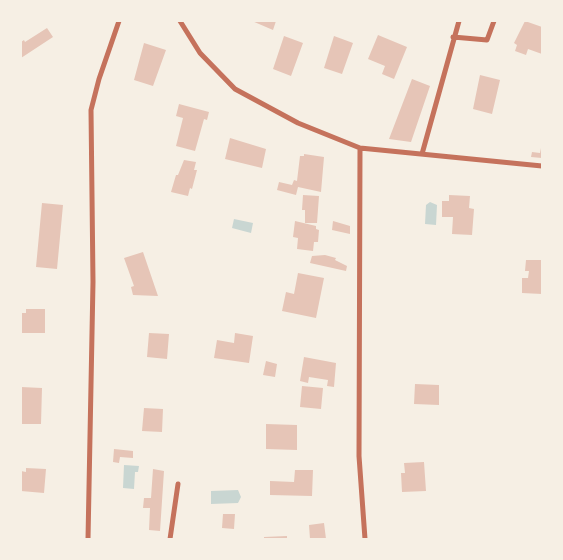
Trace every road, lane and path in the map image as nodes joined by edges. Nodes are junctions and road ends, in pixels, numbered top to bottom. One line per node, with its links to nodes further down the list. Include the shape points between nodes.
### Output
1 (120, 21): 10 (street, via 98,79 91,110 93,282)
2 (180, 21): 6 (street, via 200,53 235,89 298,123)
3 (459, 21): 5 (street)
4 (494, 21): 5 (street, via 487,40)
5 (453, 37): 7 (street)
6 (360, 148): 7 (street); 12 (street, via 359,456)
7 (422, 154): 8 (street)
8 (542, 166)
9 (178, 484): 11 (street)
10 (88, 539)
11 (170, 539)
12 (365, 539)

